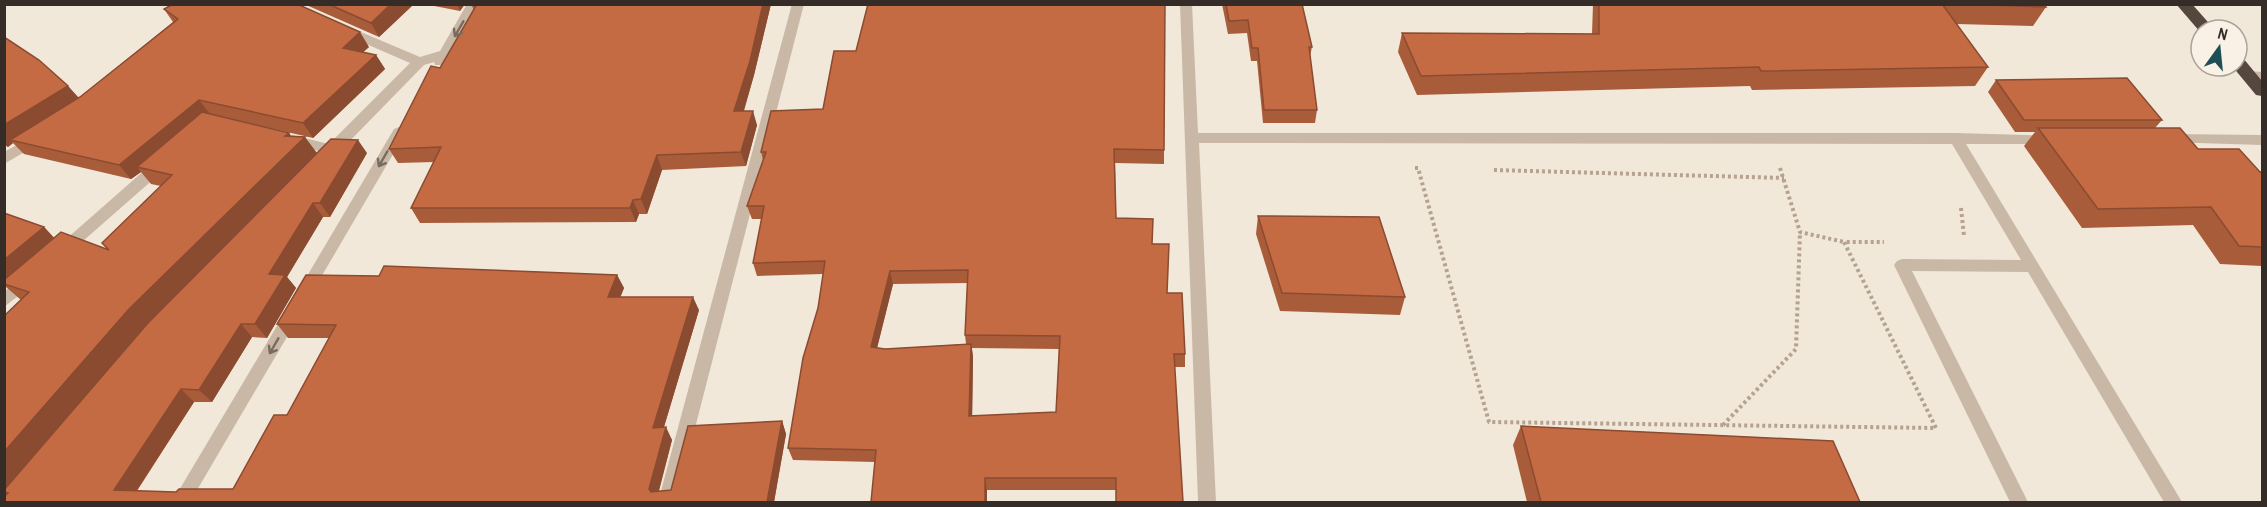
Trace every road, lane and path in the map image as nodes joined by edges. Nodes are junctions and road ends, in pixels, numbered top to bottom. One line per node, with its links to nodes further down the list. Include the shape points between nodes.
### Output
1 (473, 4): 7 (street, one-way to 7)
2 (798, 4): 39 (street)
3 (1186, 4): 15 (street)
4 (2183, 4): 5 (highway)
5 (2196, 18)
6 (337, 27): 8 (street)
7 (444, 54): 8 (street); 9 (street)
8 (419, 63): 21 (street)
9 (432, 75)
10 (2256, 75): 11 (highway)
11 (2262, 91)
12 (409, 116): 38 (street, one-way to 38)
13 (49, 130): 23 (street)
14 (277, 137): 21 (street)
15 (1192, 138): 19 (street); 40 (street)
16 (1956, 138): 17 (street); 19 (street); 35 (street)
17 (2062, 139)
18 (2156, 139): 20 (street)
19 (1769, 140): 29 (path)
20 (2262, 140)
21 (333, 150): 24 (street)
22 (175, 152): 36 (street)
23 (4, 159)
24 (316, 166)
25 (1407, 166): 26 (path)
26 (1418, 168): 27 (path); 37 (path, via 1489,422)
27 (1430, 168)
28 (1489, 170): 29 (path)
29 (1784, 178): 31 (path)
30 (1961, 197): 34 (path)
31 (1800, 232): 32 (path); 37 (path, via 1796,349)
32 (1844, 242): 33 (path); 37 (path, via 1936,428)
33 (1888, 243)
34 (1964, 244)
35 (2031, 266): 41 (street, via 1902,265); 42 (street)
36 (4, 301)
37 (1723, 425)
38 (182, 502)
39 (667, 502)
40 (1207, 502)
41 (2019, 502)
42 (2173, 502)

